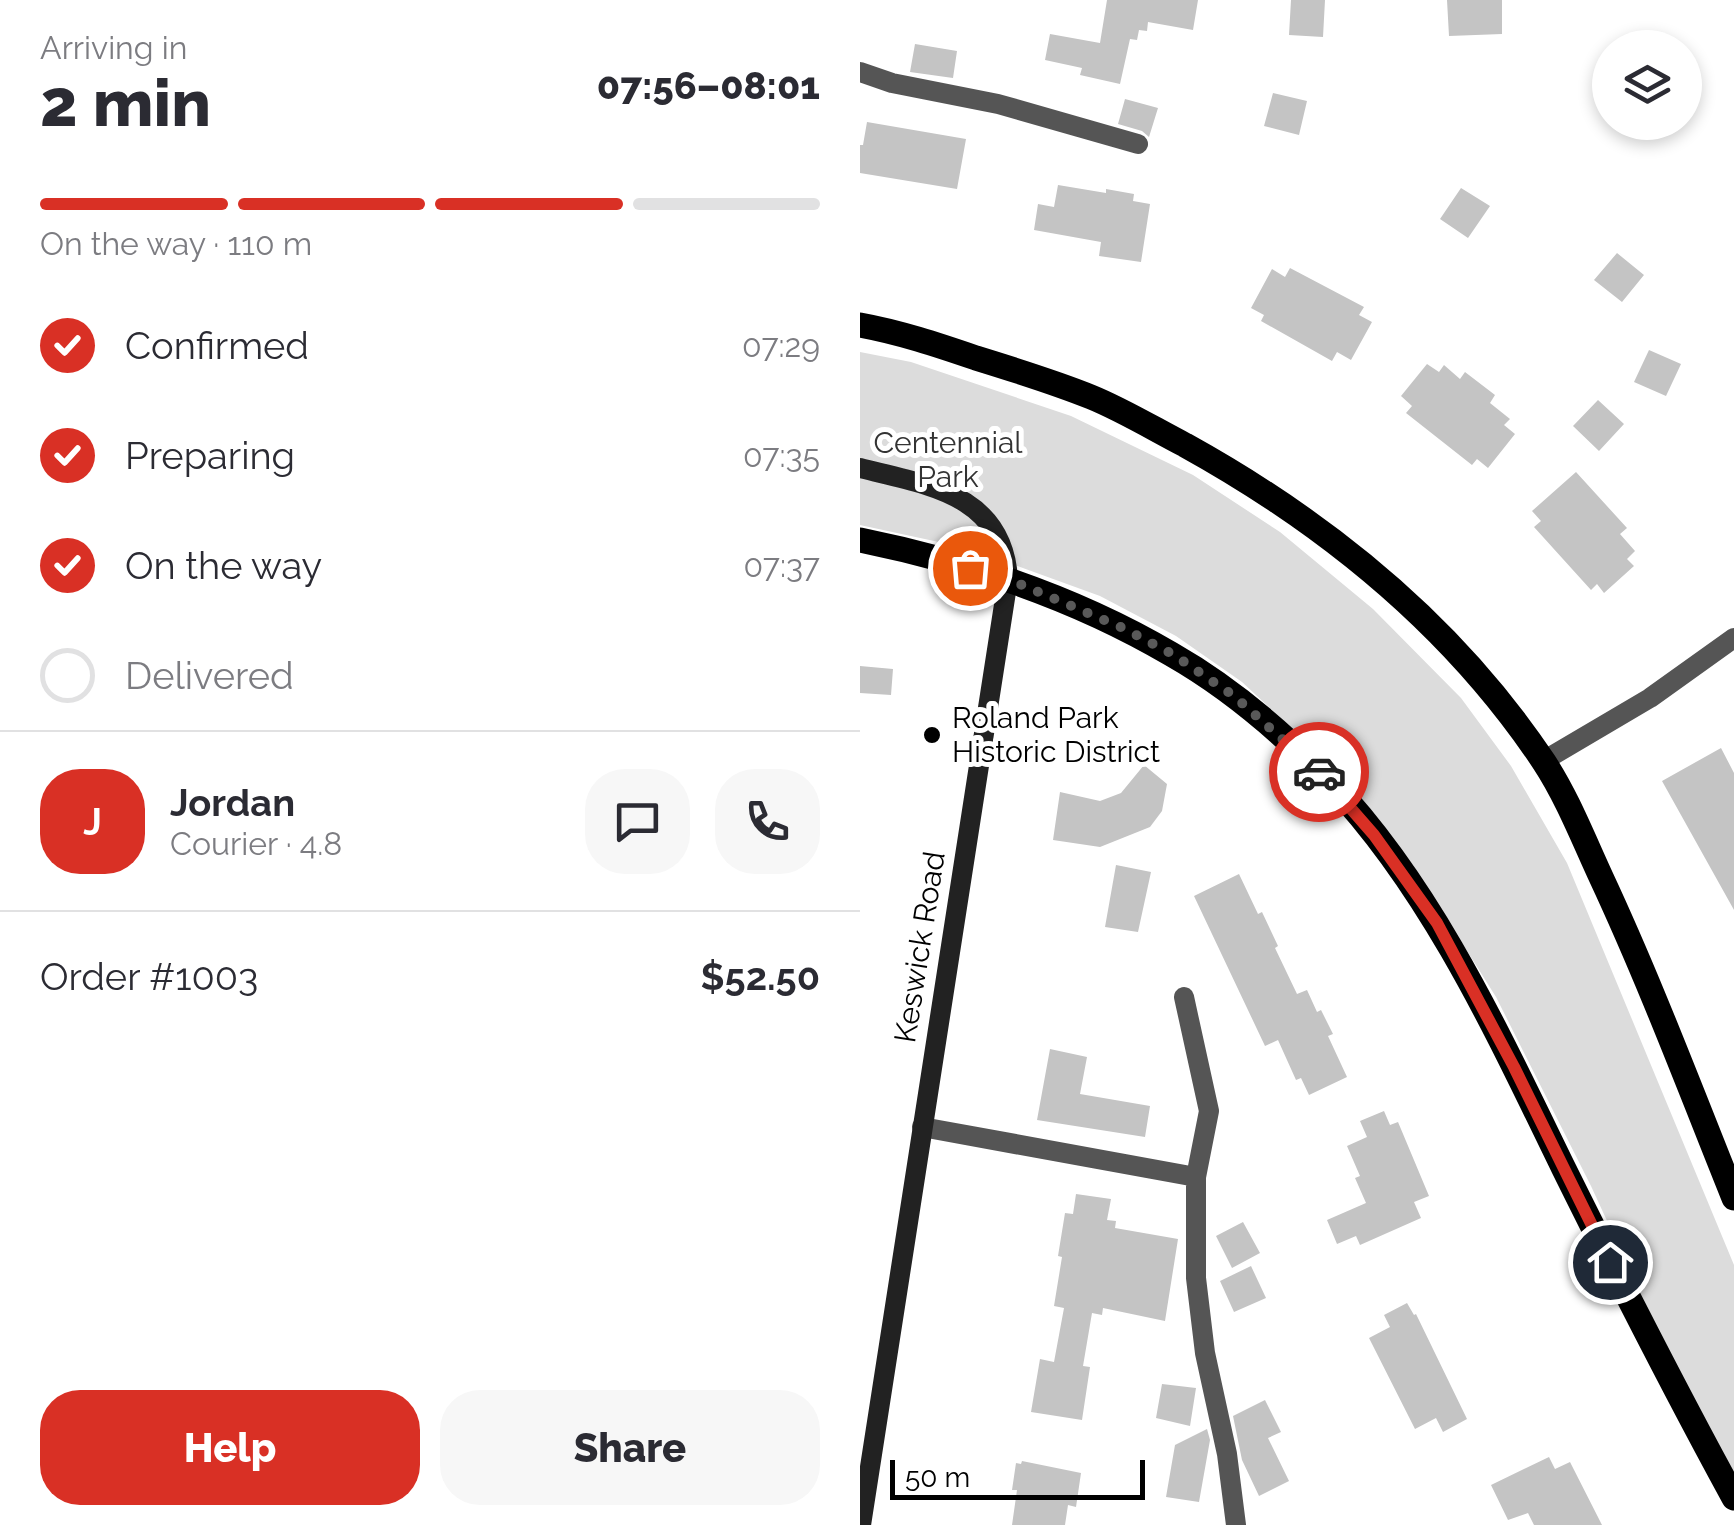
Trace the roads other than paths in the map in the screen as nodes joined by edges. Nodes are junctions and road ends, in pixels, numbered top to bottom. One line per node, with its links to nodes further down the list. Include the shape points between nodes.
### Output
1 (860, 72): 2 (street)
2 (1138, 144)
3 (860, 325): 8 (main road, via 1092,397 1244,478 1368,567 1428,622)
4 (860, 468): 6 (street, Keswick Road, via 920,483 979,511 1002,544)
5 (860, 540): 6 (main road)
6 (1008, 579): 10 (street, Keswick Road); 13 (main road, via 1123,628 1219,686 1330,782 1374,835 1437,923)
7 (1734, 638): 8 (street, via 1650,698)
8 (1543, 760): 12 (main road, via 1618,913)
9 (1184, 997): 11 (street, via 1209,1111)
10 (922, 1127): 11 (street); 14 (street, Keswick Road)
11 (1196, 1177): 15 (street, via 1196,1278)
12 (1734, 1198)
13 (1734, 1498)
14 (861, 1525)
15 (1236, 1525)

